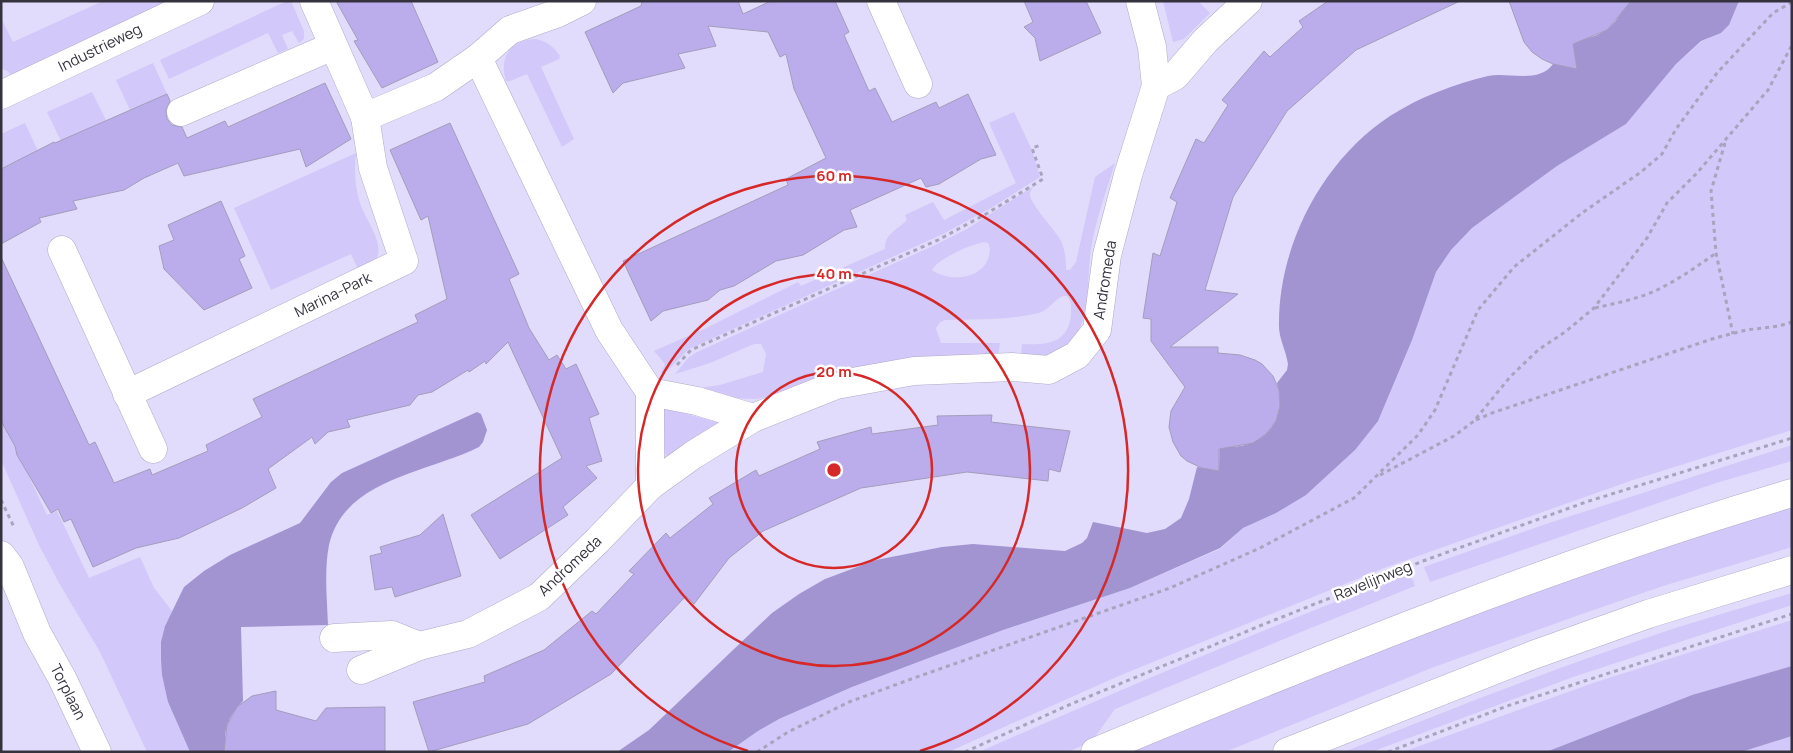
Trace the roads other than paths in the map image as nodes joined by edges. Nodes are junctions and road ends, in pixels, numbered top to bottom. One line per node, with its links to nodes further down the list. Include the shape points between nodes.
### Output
1 (200, 1): 11 (street, Industrieweg)
2 (314, 1): 7 (street, Marina-Park)
3 (582, 1): 8 (street, via 510,30)
4 (880, 1): 9 (street)
5 (1140, 1): 10 (street, via 1152,47)
6 (1248, 1): 10 (street, via 1206,40 1175,76)
7 (333, 46): 12 (street); 13 (street, Marina-Park)
8 (478, 58): 13 (street, via 436,87); 15 (street, via 609,330)
9 (918, 84)
10 (1156, 86): 17 (street, Andromeda, via 1107,255 1097,330 1078,355 1049,370 1012,367 914,371 836,385)
11 (1, 95)
12 (181, 112)
13 (365, 117): 16 (street, Marina-Park, via 373,168 404,261)
14 (62, 250): 16 (street)
15 (650, 392): 17 (street, via 697,401); 19 (street)
16 (128, 394): 18 (street)
17 (754, 418): 19 (street, Andromeda)
18 (153, 449)
19 (650, 486): 26 (street, Andromeda, via 539,597 468,634)
20 (1792, 494): 29 (street, via 1651,538 1470,602 1301,666)
21 (1, 555): 24 (street, Torplaan, via 10,567)
22 (1792, 570): 30 (street, via 1648,614 1533,655)
23 (1, 588): 24 (street, Torplaan)
24 (37, 632): 28 (street, Torplaan)
25 (334, 638): 26 (street, via 392,635)
26 (419, 646): 27 (street, Andromeda)
27 (361, 670)
28 (97, 752)
29 (1095, 752)
30 (1287, 752)

